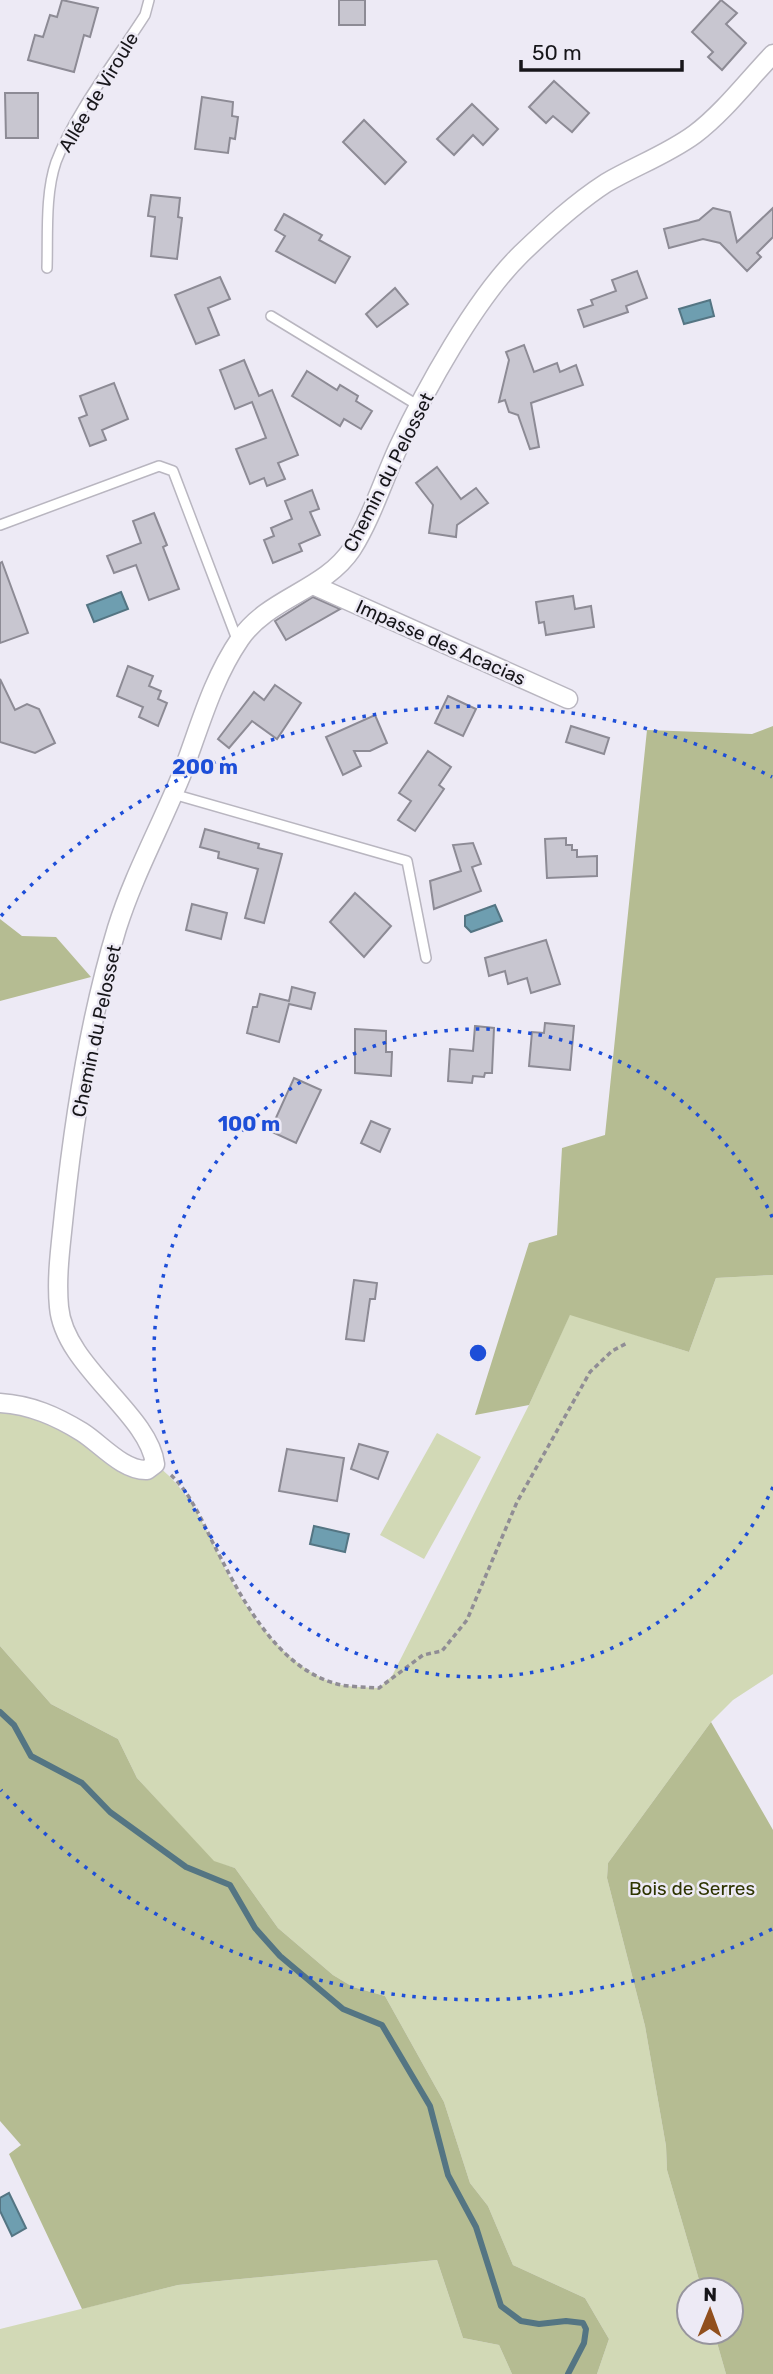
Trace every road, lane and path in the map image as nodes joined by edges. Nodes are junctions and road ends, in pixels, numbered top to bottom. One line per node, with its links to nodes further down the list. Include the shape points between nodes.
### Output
1 (149, 0): 3 (lane, Allée de Viroule, via 145,15 56,163)
2 (773, 54): 5 (street, Chemin du Pelosset, via 696,133 579,202 517,258 469,322)
3 (47, 268)
4 (271, 316): 5 (lane)
5 (419, 406): 7 (street, Chemin du Pelosset, via 354,546 341,564)
6 (0, 525): 8 (lane, via 159,466 173,471)
7 (313, 585): 8 (street, Chemin du Pelosset, via 263,613); 9 (street, Impasse des Acacias)
8 (238, 642): 10 (street, Chemin du Pelosset, via 208,698)
9 (568, 699)
10 (171, 793): 11 (lane, via 407,861); 14 (street, Chemin du Pelosset, via 118,926 98,999 68,1172 58,1269 59,1311 70,1342 148,1441)
11 (426, 958)
12 (627, 1343): 14 (path, via 590,1372 517,1502 467,1620 442,1651 423,1655 379,1688 340,1685 322,1678 283,1650 233,1583 189,1499 174,1478)
13 (0, 1403): 14 (street, via 24,1405 60,1419 131,1468 147,1470)
14 (155, 1464)

